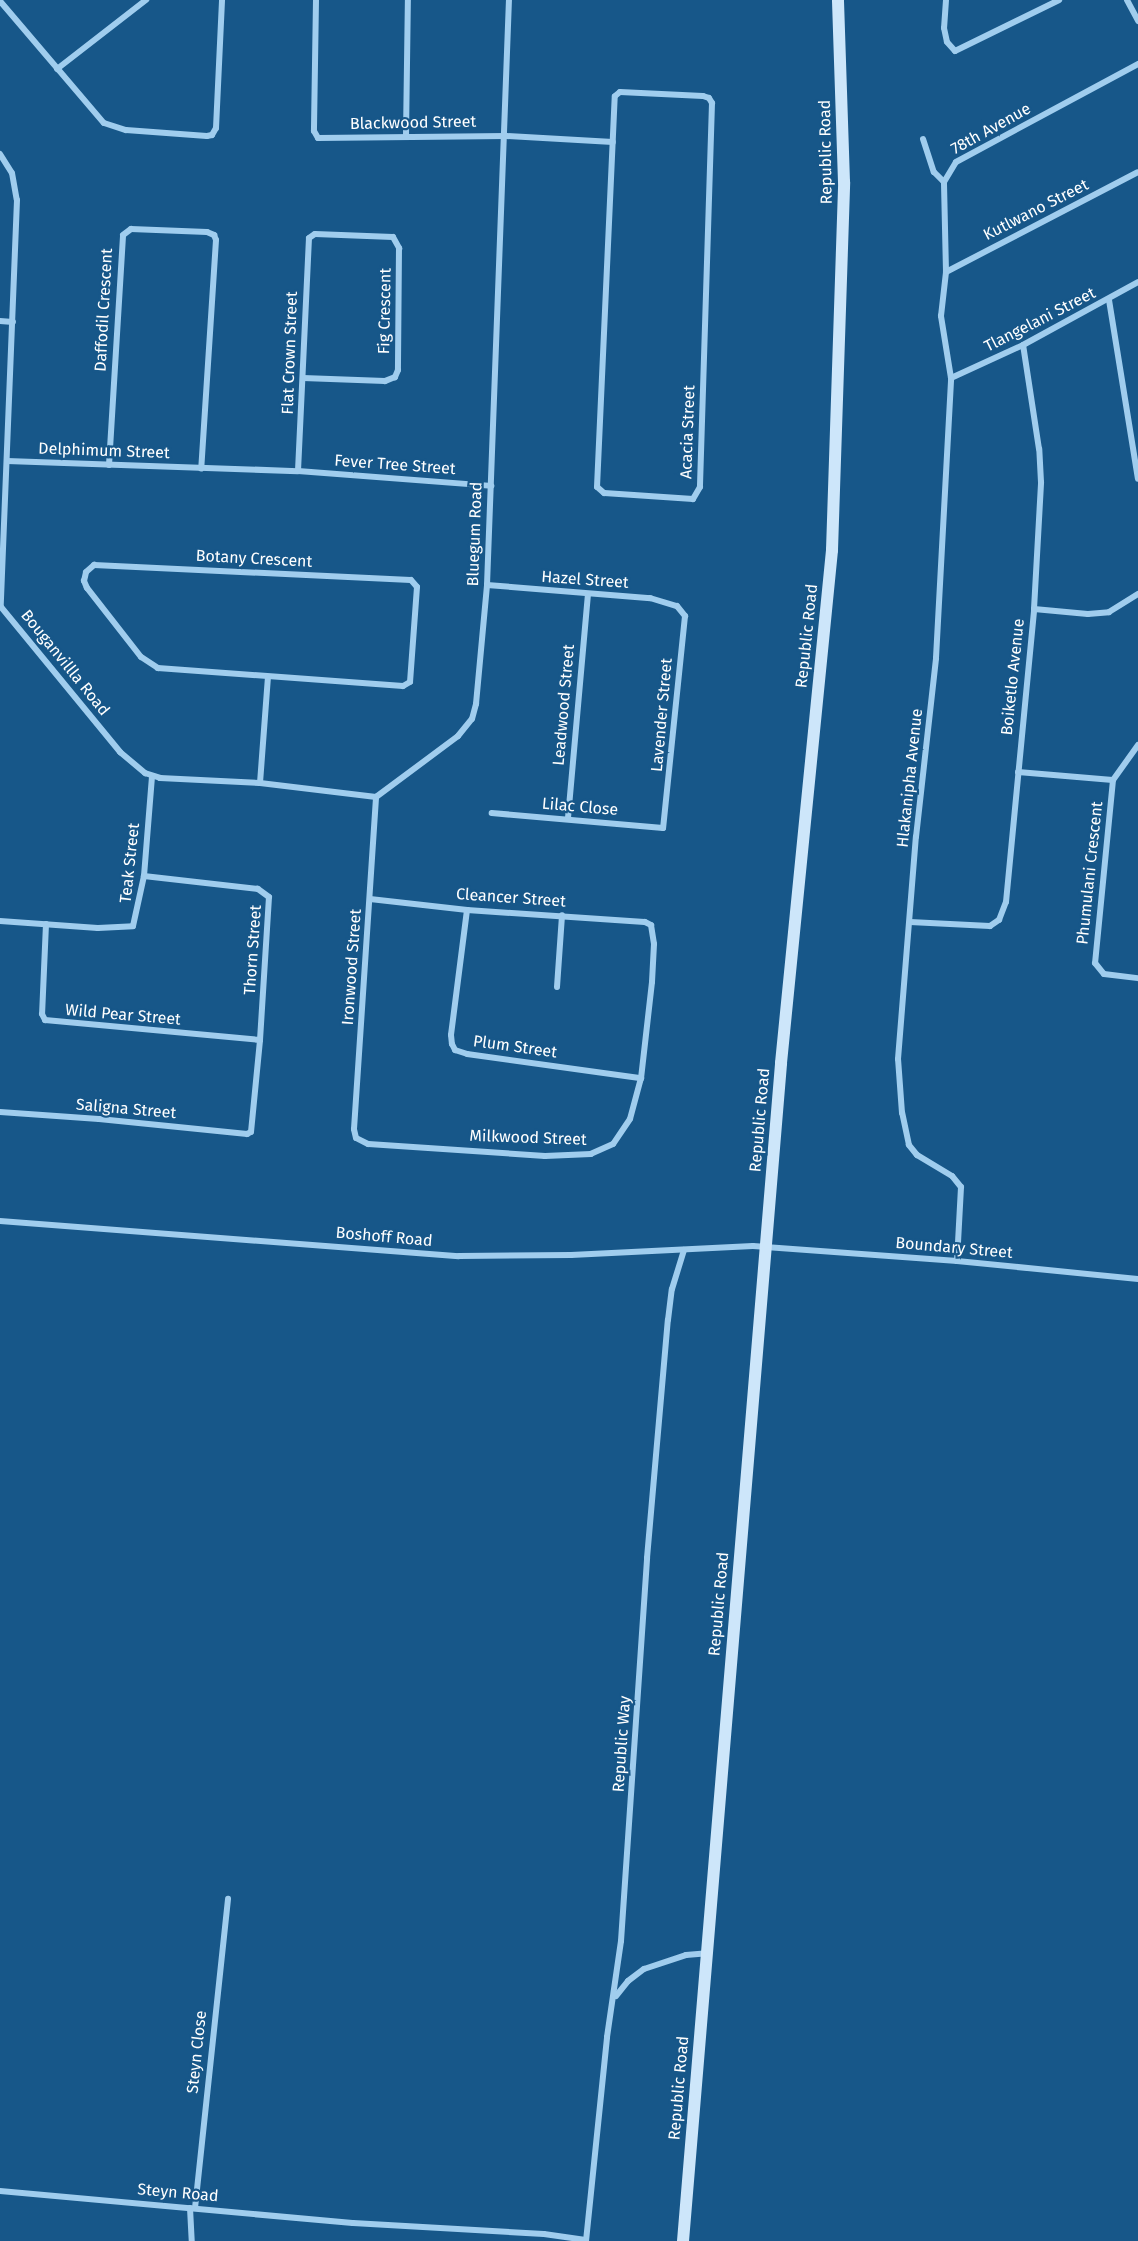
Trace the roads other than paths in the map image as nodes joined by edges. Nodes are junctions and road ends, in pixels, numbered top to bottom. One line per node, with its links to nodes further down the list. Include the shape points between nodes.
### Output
1 (146, 0): 13 (street)
2 (222, 0): 13 (street, via 213,134 110,127)
3 (316, 0): 14 (street, Blackwood Street, via 314,131 320,139)
4 (408, 0): 14 (street)
5 (509, 0): 15 (street, Bluegum Road)
6 (838, 0): 68 (street, Republic Road, via 844,182 832,550 781,1063)
7 (946, 0): 8 (street, via 944,28 952,50 963,49)
8 (1059, 0)
9 (1127, 0): 11 (street)
10 (0, 1): 13 (street)
11 (1138, 21)
12 (1138, 64): 20 (street, 78th Avenue, via 956,162)
13 (57, 69)
14 (406, 135): 15 (street, Blackwood Street)
15 (506, 136): 17 (street); 35 (street, Bluegum Road)
16 (924, 139): 20 (street, via 934,172)
17 (613, 142): 17 (street, Acacia Street, via 618,92 703,96 712,101 700,487 693,499 607,493 599,492 597,487)
18 (0, 154): 26 (street, Bouganvillla Road, via 12,173 17,200)
19 (1138, 172): 22 (street, Kutlwano Street)
20 (944, 182): 22 (street)
21 (310, 236): 28 (street, Flat Crown Street); 28 (street, Fig Crescent, via 388,236 398,242 398,370 389,381)
22 (946, 272): 29 (street, Hlakanipha Avenue, via 941,316)
23 (1138, 282): 24 (street, Tlangelani Street)
24 (1109, 300): 27 (street, Tlangelani Street); 34 (street)
25 (0, 321): 26 (street)
26 (13, 322): 30 (street, Bouganvillla Road)
27 (1023, 345): 29 (street, Tlangelani Street); 41 (street, Boiketlo Avenue, via 1041,482)
28 (303, 378): 33 (street, Flat Crown Street)
29 (951, 378): 57 (street, Hlakanipha Avenue, via 936,658)
30 (7, 460): 31 (street, Delphimum Street); 39 (street, Bouganvillla Road)
31 (109, 465): 32 (street, Delphimum Street); 32 (street, Daffodil Crescent, via 123,235 131,229 207,232 216,240)
32 (201, 469): 33 (street, Delphimum Street)
33 (298, 471): 35 (street, Fever Tree Street)
34 (1138, 479)
35 (491, 486): 36 (street, Bluegum Road)
36 (487, 585): 37 (street, Hazel Street); 48 (street, Bluegum Road, via 472,718 458,736)
37 (588, 594): 40 (street, Hazel Street, via 650,598); 50 (street, Leadwood Street)
38 (1138, 594): 41 (street, via 1109,612)
39 (1, 607): 45 (street, Bouganvillla Road, via 120,752)
40 (680, 607): 51 (street, Lavender Street, via 685,616)
41 (1034, 609): 44 (street, Boiketlo Avenue)
42 (268, 676): 42 (street, Botany Crescent, via 152,665 141,657 87,588 87,569 94,565 416,583 408,684); 47 (street)
43 (1138, 745): 46 (street, Phumulani Crescent)
44 (1018, 772): 46 (street); 57 (street, Boiketlo Avenue, via 1006,902 999,920 985,927)
45 (152, 776): 47 (street); 52 (street, Teak Street)
46 (1113, 780): 60 (street, Phumulani Crescent, via 1095,963 1104,974)
47 (260, 783): 48 (street)
48 (376, 797): 53 (street, Ironwood Street)
49 (492, 813): 50 (street, Lilac Close)
50 (568, 818): 51 (street, Lilac Close)
51 (664, 827)
52 (144, 876): 58 (street, Teak Street, via 137,917 130,928); 62 (street, Thorn Street, via 255,888 268,895)
53 (370, 899): 54 (street, Cleancer Street); 66 (street, Ironwood Street)
54 (467, 909): 55 (street, Cleancer Street); 63 (street, Plum Street, via 452,1035 455,1050)
55 (562, 915): 59 (street, Cleancer Street); 61 (street)
56 (0, 921): 58 (street, Teak Street)
57 (910, 922): 70 (street, Hlakanipha Avenue, via 899,1033 902,1113 906,1140 913,1151 952,1176 961,1187)
58 (46, 924): 62 (street, Wild Pear Street, via 42,1014 45,1020)
59 (650, 924): 63 (street, Milkwood Street, via 653,958)
60 (1138, 978)
61 (557, 987)
62 (260, 1040): 65 (street, Thorn Street)
63 (641, 1078): 66 (street, Milkwood Street, via 627,1124 613,1144 591,1154 545,1156 368,1144)
64 (0, 1112): 65 (street, Saligna Street)
65 (250, 1133)
66 (356, 1138)
67 (0, 1221): 69 (street, Boshoff Road, via 459,1256)
68 (767, 1246): 69 (street, Boshoff Road); 70 (street, Boundary Street); 73 (street, Republic Road)
69 (684, 1250): 74 (street, Republic Way, via 672,1289 657,1437)
70 (957, 1261): 71 (street, Boundary Street)
71 (1138, 1279)
72 (228, 1899): 76 (street, Steyn Close)
73 (707, 1953): 74 (street, via 674,1958 644,1969); 79 (street, Republic Road)
74 (615, 1997): 78 (street, Republic Way, via 607,2037)
75 (0, 2191): 76 (street, Steyn Road)
76 (192, 2208): 77 (street, Steyn Close); 78 (street, Steyn Road, via 353,2223 544,2234)
77 (192, 2241)
78 (586, 2241)
79 (683, 2241)

